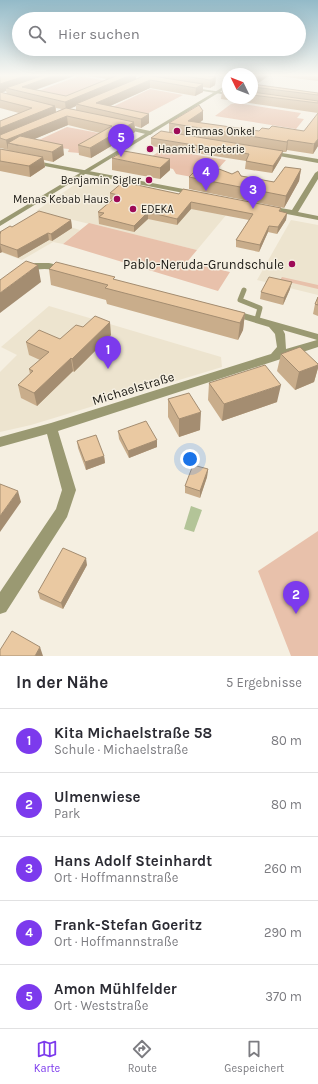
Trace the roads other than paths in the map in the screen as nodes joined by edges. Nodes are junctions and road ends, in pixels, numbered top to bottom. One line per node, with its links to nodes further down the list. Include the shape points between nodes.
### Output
1 (195, 106): 3 (street)
2 (116, 126): 3 (street)
3 (150, 133): 4 (street); 8 (street)
4 (159, 135)
5 (265, 152): 7 (street)
6 (21, 159): 8 (street)
7 (318, 161)
8 (85, 172): 10 (street); 14 (street)
9 (318, 174): 12 (street)
10 (200, 194)
11 (264, 207): 12 (street)
12 (294, 213): 13 (street)
13 (318, 218)
14 (0, 224)
15 (70, 270): 16 (street, via 44,265 33,266)
16 (18, 274)
17 (244, 290): 19 (lane, via 240,300 260,308)
18 (225, 311): 19 (street)
19 (257, 320): 20 (street)
20 (272, 323): 21 (street); 23 (street, via 280,334 282,348)
21 (318, 337)
22 (318, 343): 23 (street, Michaelstraße)
23 (274, 358): 24 (street, Michaelstraße)
24 (51, 428): 25 (street, Michaelstraße); 26 (street, via 69,490 62,512)
25 (0, 442)
26 (0, 606)

